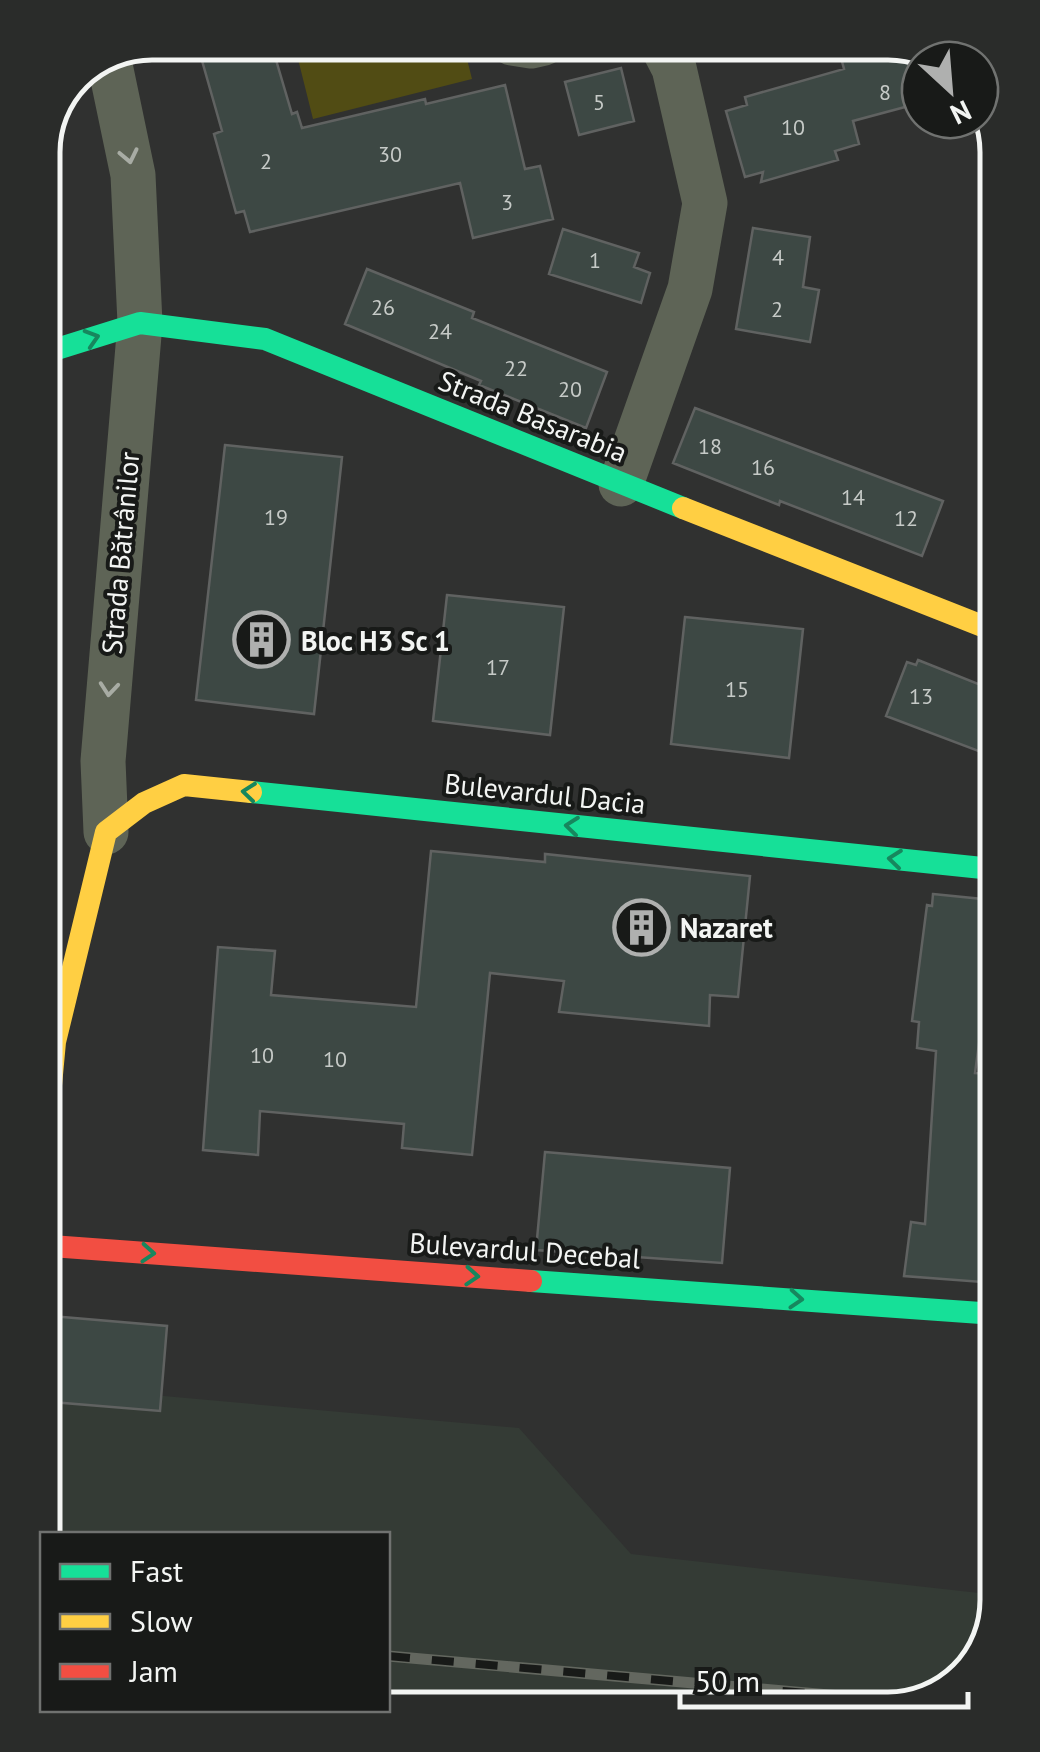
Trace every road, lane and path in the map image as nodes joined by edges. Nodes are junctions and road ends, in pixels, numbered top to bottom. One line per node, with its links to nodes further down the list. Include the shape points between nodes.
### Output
1 (670, 60): 5 (street, via 705,203 690,289)
2 (111, 70): 3 (street, Strada Bătrânilor, one-way to 3, via 133,175)
3 (140, 324): 4 (main road, Strada Basarabia, one-way to 3); 5 (main road, Strada Basarabia, via 264,339); 7 (street, Strada Bătrânilor, one-way to 7, via 103,760)
4 (60, 348)
5 (620, 484): 6 (main road, Strada Basarabia)
6 (980, 625)
7 (106, 832): 8 (main road, Bulevardul Dacia, one-way to 7, via 184,786 144,803); 9 (main road, Strada Bătrânilor)
8 (980, 868)
9 (60, 1011)
10 (60, 1247): 11 (main road, Bulevardul Decebal, one-way to 11)
11 (980, 1313)

